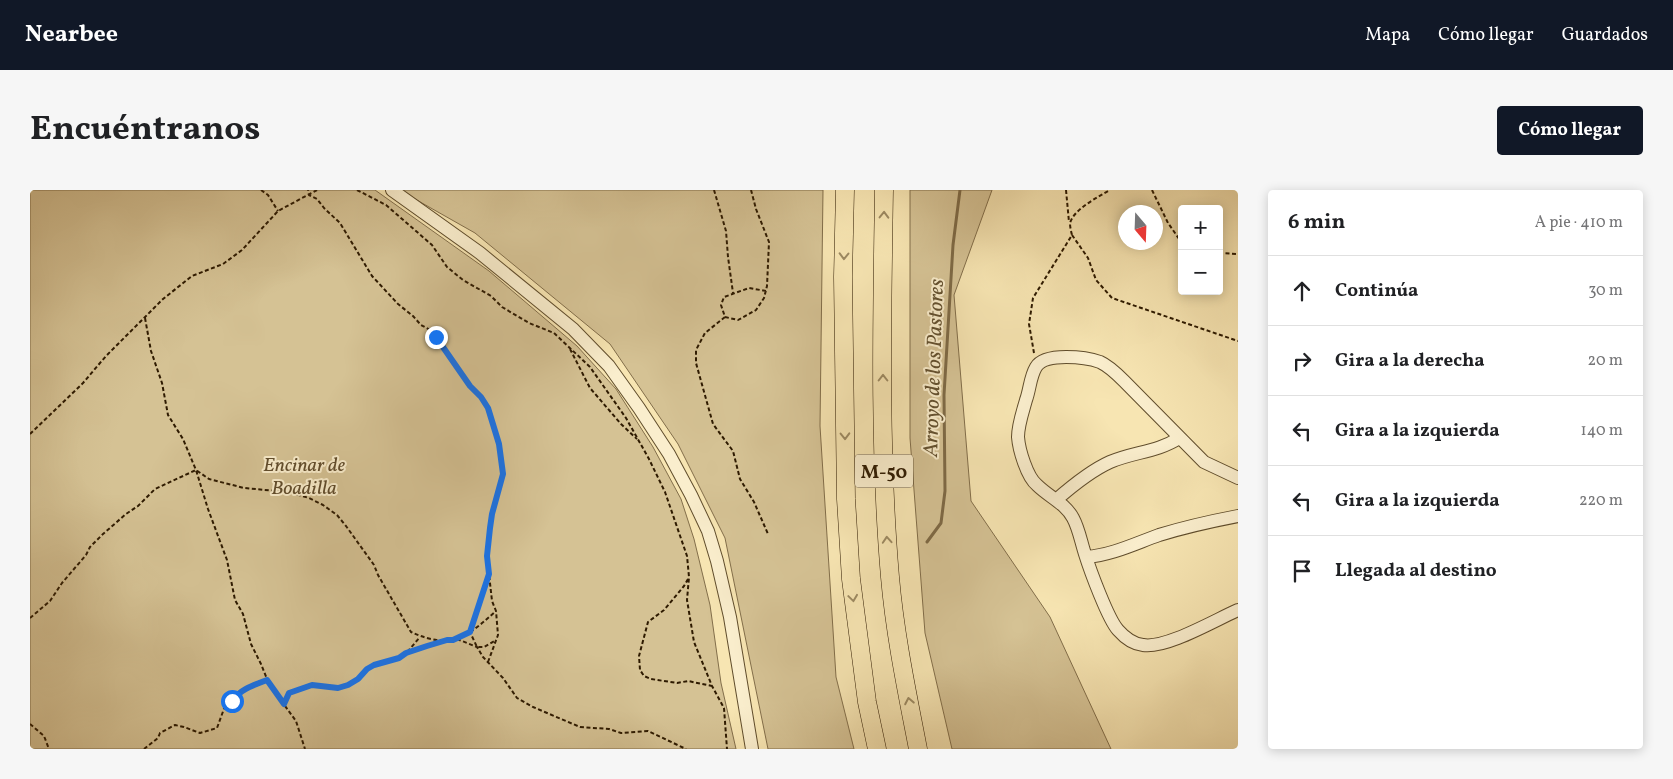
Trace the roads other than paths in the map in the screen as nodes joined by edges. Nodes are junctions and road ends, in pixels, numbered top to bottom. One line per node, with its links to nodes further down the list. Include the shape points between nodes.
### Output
1 (392, 190): 10 (street, via 480,253 573,329 609,366 669,454 708,531 717,561 730,617)
2 (845, 190): 11 (highway, M-50, one-way to 11, via 846,499 851,579 867,702)
3 (884, 190): 12 (highway, M-50, one-way to 3, via 899,655 884,498)
4 (1179, 438): 5 (street, via 1204,462); 6 (street, via 1159,448 1109,462); 6 (street, via 1124,380 1100,362 1067,357 1044,360 1036,366 1018,437 1028,474)
5 (1238, 478)
6 (1056, 500): 8 (street, via 1073,518)
7 (1238, 516): 8 (street, via 1160,535 1102,556)
8 (1086, 557): 9 (street, via 1117,629 1129,641 1159,645)
9 (1238, 610)
10 (752, 749)
11 (877, 749)
12 (918, 749)

